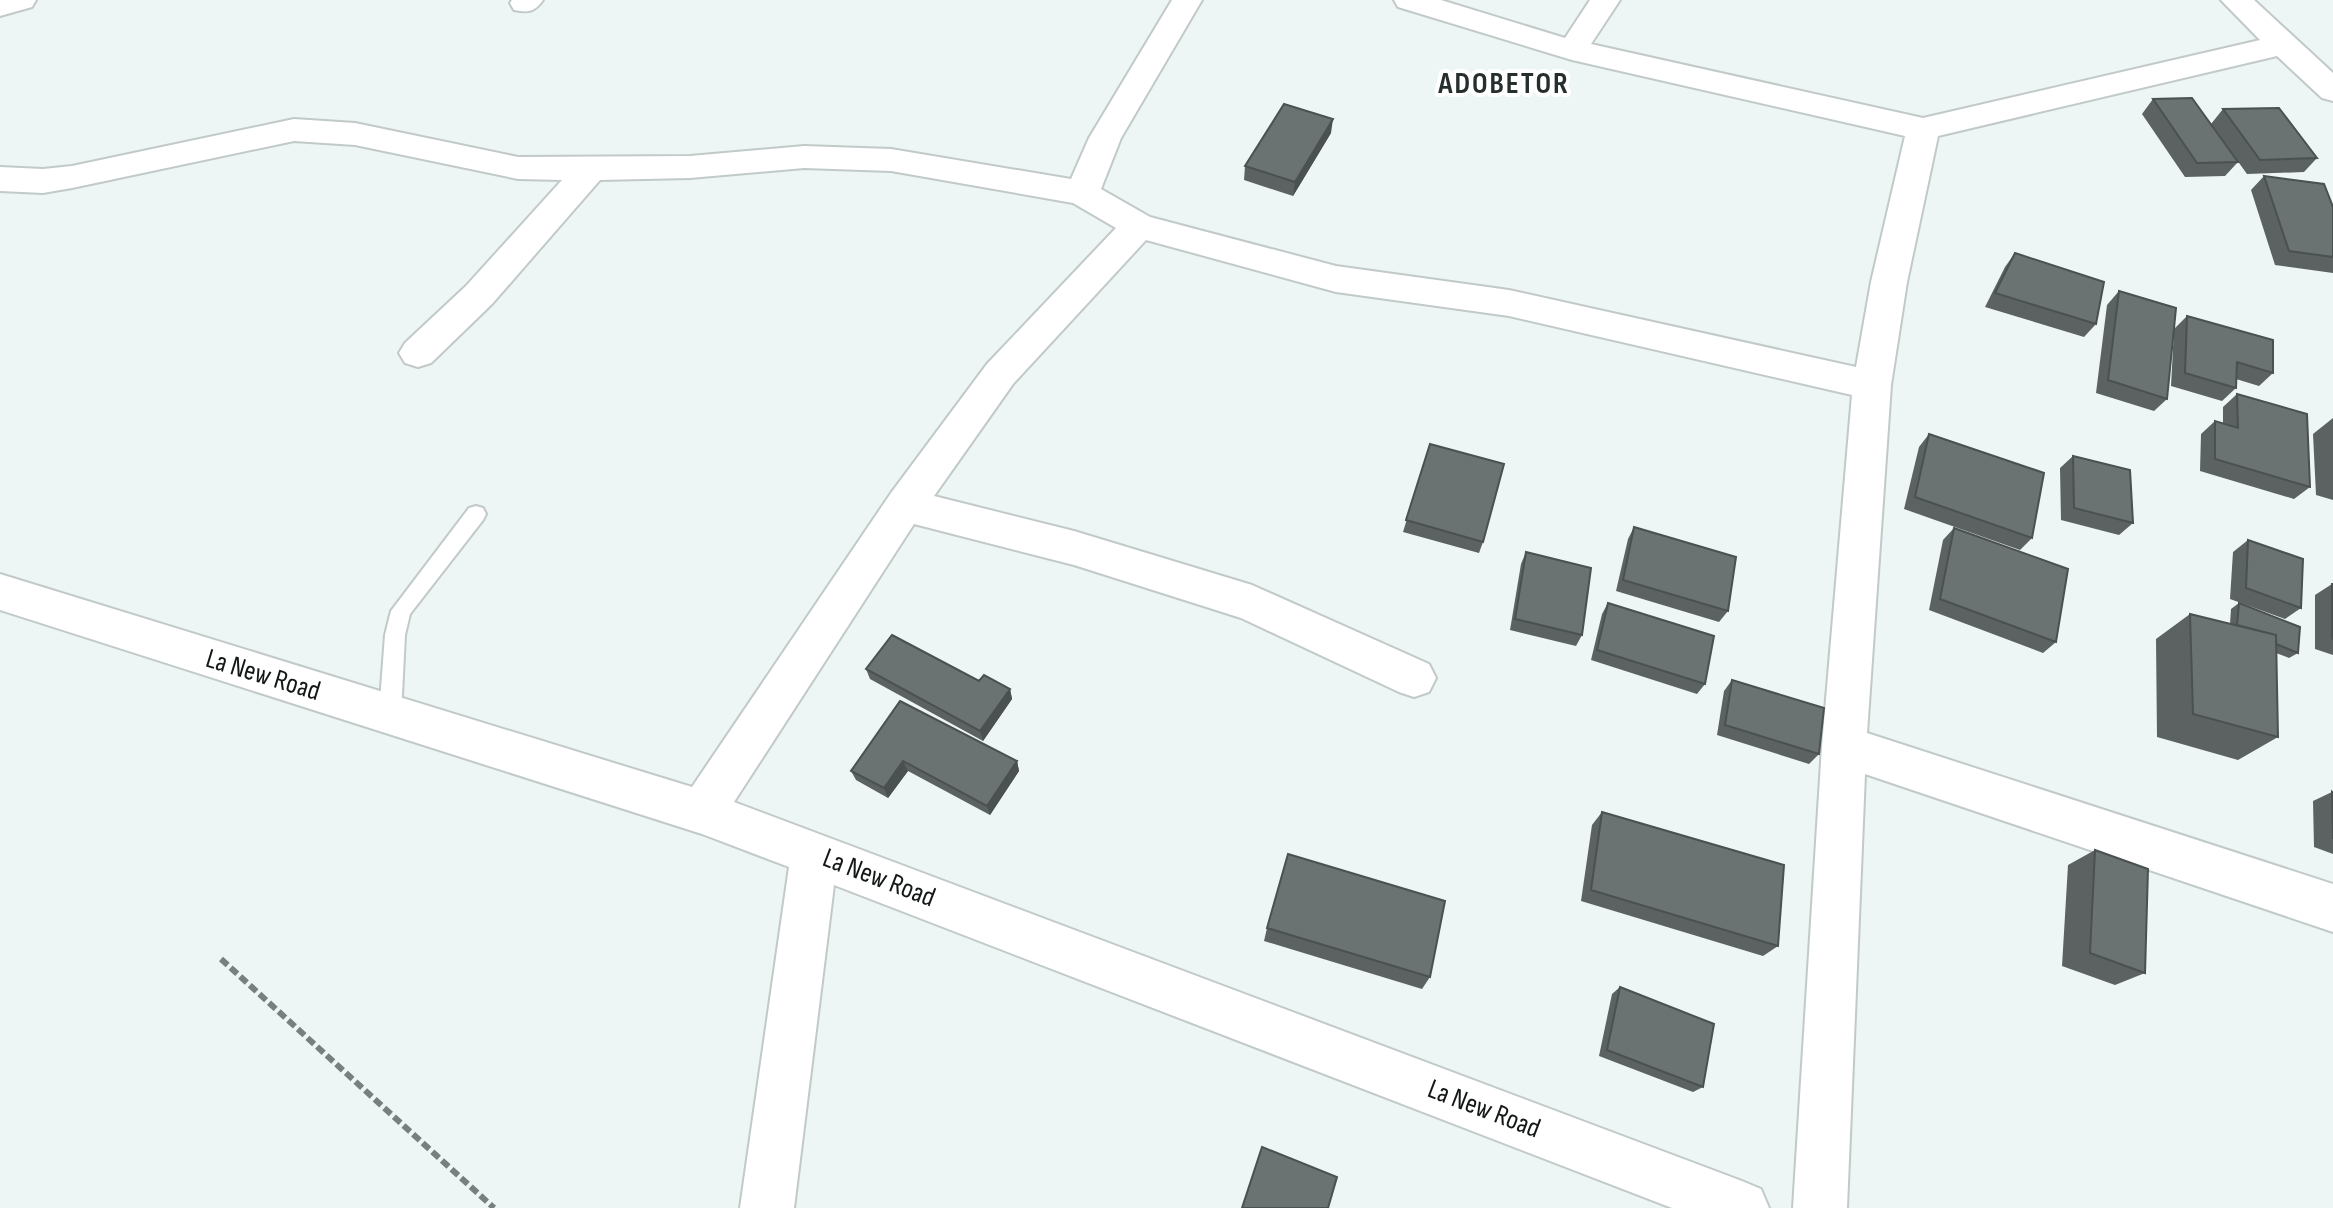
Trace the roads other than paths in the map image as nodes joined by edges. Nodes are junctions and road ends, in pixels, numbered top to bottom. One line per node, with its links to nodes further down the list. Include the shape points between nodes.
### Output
1 (21, 0): 6 (street)
2 (1187, 0): 13 (street, via 1105,138)
3 (1409, 0): 8 (street)
4 (1605, 0): 8 (street)
5 (2236, 0): 7 (street)
6 (0, 7)
7 (2280, 45): 9 (street); 10 (street)
8 (1572, 50): 10 (street)
9 (2333, 91)
10 (1923, 129): 16 (street)
11 (591, 169): 12 (street, via 518,168 355,134 294,130 72,177); 13 (street, via 857,156); 15 (street, via 479,295)
12 (0, 179)
13 (1082, 193): 14 (street)
14 (1139, 226): 16 (street, via 1336,279 1509,303); 17 (street, via 1000,374)
15 (418, 353)
16 (1872, 385): 22 (street)
17 (905, 505): 20 (street, via 1074,548 1252,603); 23 (street)
18 (476, 514): 21 (lane, via 401,611)
19 (0, 592): 21 (street, La New Road)
20 (1414, 678)
21 (390, 715): 23 (street, La New Road)
22 (1844, 746): 25 (street); 28 (street)
23 (702, 812): 24 (street, La New Road)
24 (814, 854): 26 (street); 27 (street, La New Road)
25 (2333, 908)
26 (767, 1208)
27 (1742, 1208)
28 (1820, 1208)

